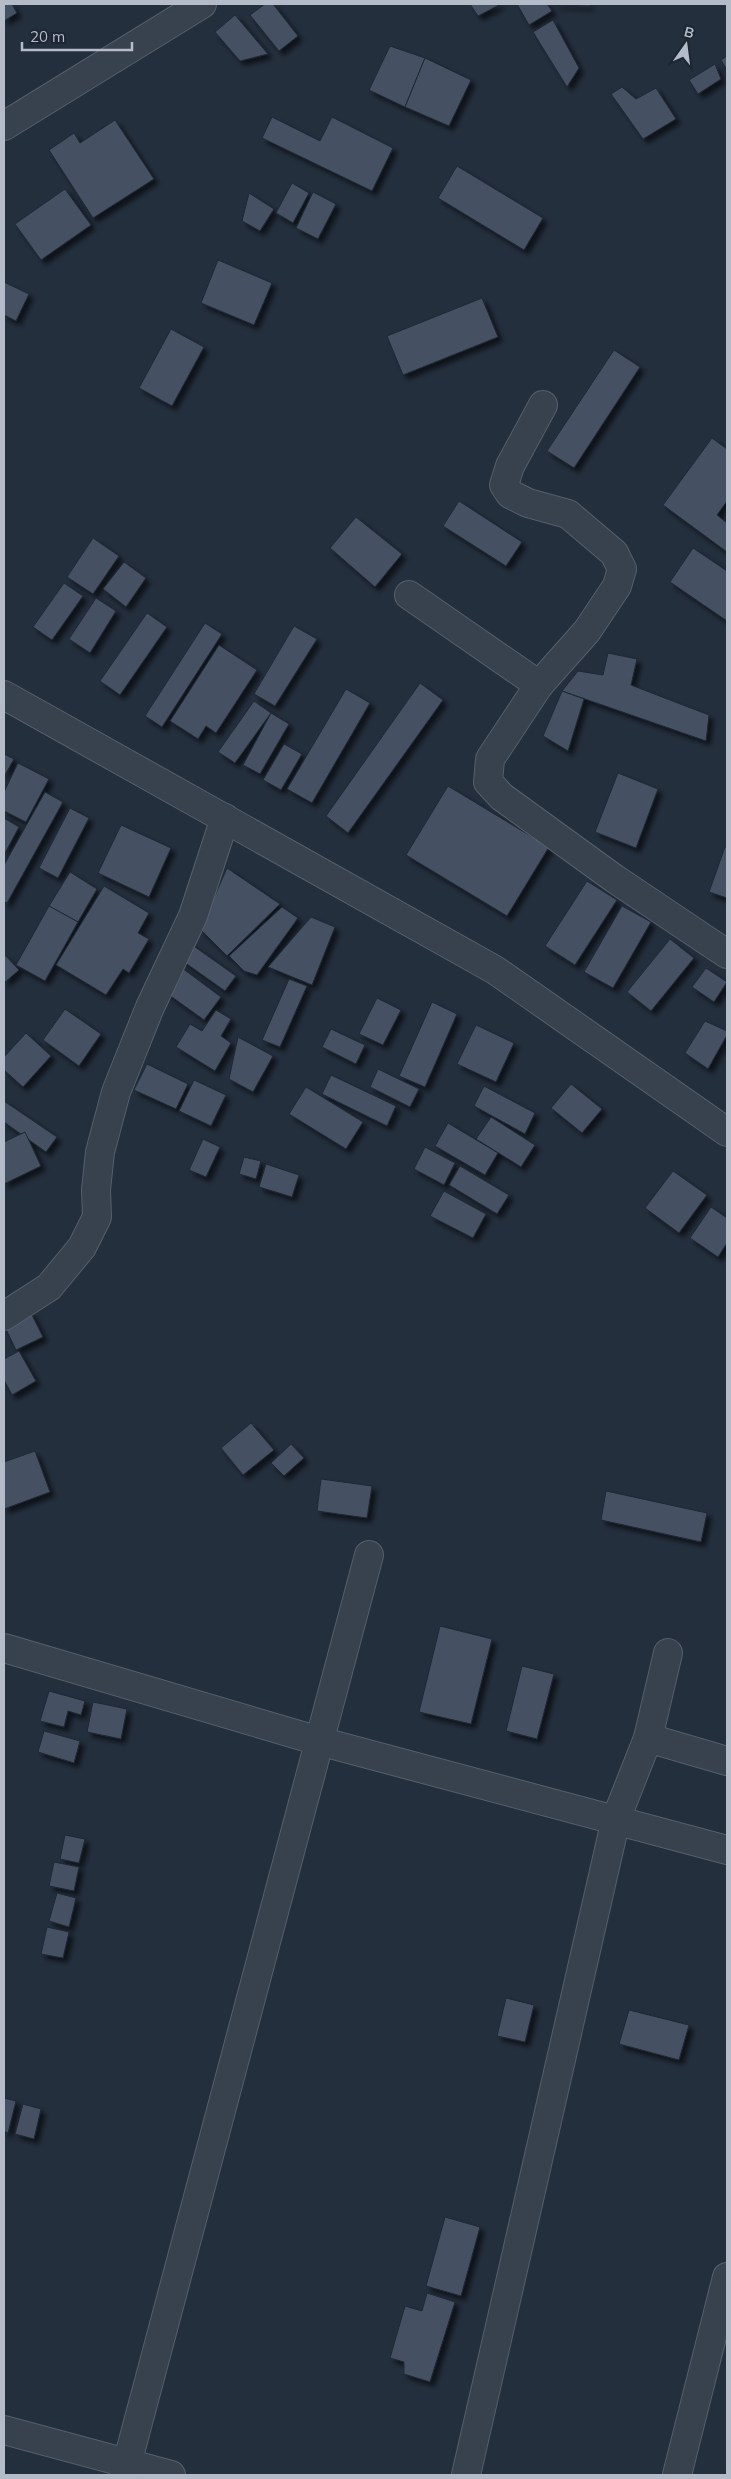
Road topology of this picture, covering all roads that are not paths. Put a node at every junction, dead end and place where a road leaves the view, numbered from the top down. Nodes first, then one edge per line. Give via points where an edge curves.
1 (202, 4) edge
2 (4, 126) edge
3 (543, 405) dead end
4 (409, 595) dead end
5 (540, 686) junction
6 (4, 695) edge
7 (225, 818) junction
8 (727, 954) edge
9 (727, 1132) edge
10 (4, 1316) edge
11 (369, 1555) dead end
12 (5, 1652) edge
13 (668, 1653) dead end
14 (648, 1738) junction
15 (318, 1740) junction
16 (727, 1761) edge
17 (616, 1819) junction
18 (727, 1850) edge
19 (727, 2277) edge
20 (4, 2430) edge
21 (126, 2470) edge
22 (171, 2475) edge
23 (466, 2475) edge
24 (677, 2475) edge

1 - 2 street
3 - 5 street via 510,466 504,485 510,494 528,503 568,514 614,553 622,569 617,586 586,631
4 - 5 street
5 - 8 street via 490,759 488,782 502,797 614,879
6 - 7 street
7 - 9 street via 495,970
7 - 10 street via 193,916 150,1007 116,1092 100,1152 97,1217 82,1247 49,1287
11 - 15 street
12 - 15 street
13 - 14 street
14 - 16 street
14 - 17 street
15 - 17 street
15 - 21 street
17 - 18 street
17 - 23 street
19 - 24 street
20 - 21 street
21 - 22 street

